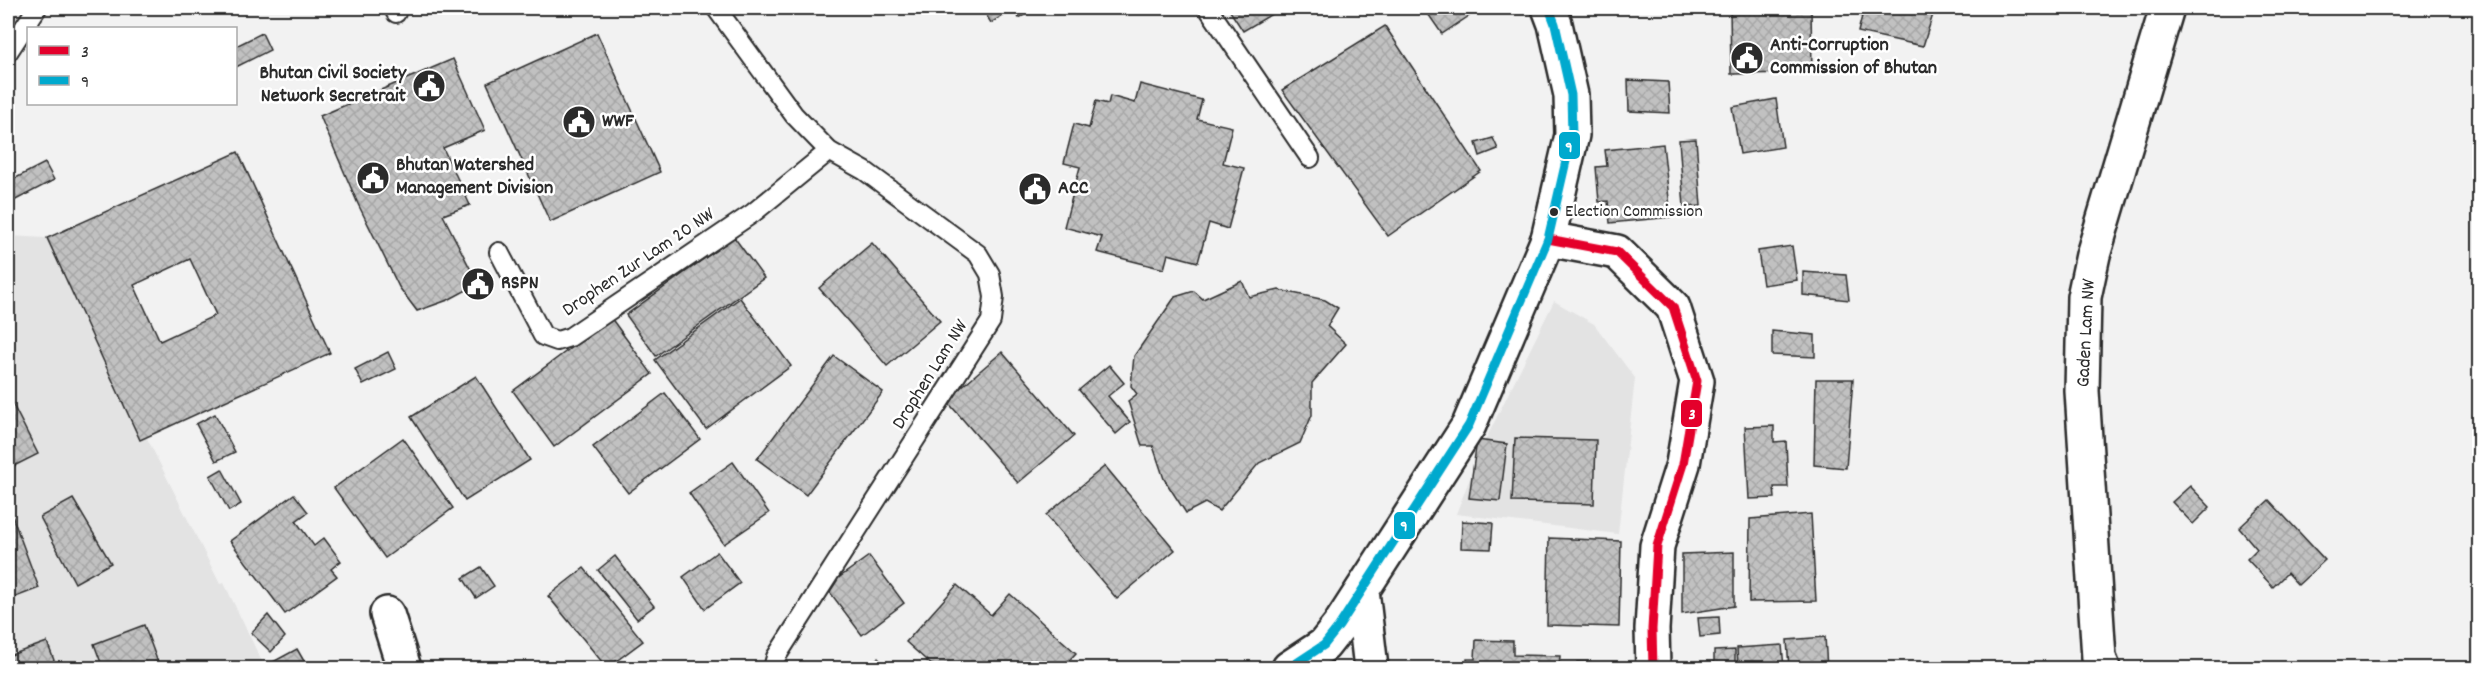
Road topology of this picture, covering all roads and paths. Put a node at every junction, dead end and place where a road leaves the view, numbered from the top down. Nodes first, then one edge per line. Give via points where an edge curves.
1 (37, 8) edge
2 (716, 8) edge
3 (1208, 8) edge
4 (1549, 8) edge
5 (2167, 8) edge
6 (8, 52) edge
7 (829, 151) junction
8 (1310, 159) dead end
9 (1548, 239) junction
10 (499, 252) dead end
11 (1362, 591) junction
12 (387, 614) dead end
13 (404, 669) edge
14 (773, 669) edge
15 (1288, 669) edge
16 (1371, 669) edge
17 (1653, 669) edge
18 (2103, 669) edge

1 - 6 lane
2 - 7 lane, Drophen Lam NW via 794,115
3 - 8 lane
4 - 9 street via 1571,95 1572,135
5 - 18 street, Gaden Lam NW via 2084,297 2082,391 2099,658
7 - 10 lane, Drophen Zur Lam 20 NW via 753,213 570,337 557,341 543,336
7 - 14 lane, Drophen Lam NW via 866,171 978,254 990,274 994,297 991,321 776,657
9 - 11 street via 1469,425
9 - 17 street via 1617,252 1673,307 1697,381 1683,464 1657,546
11 - 15 street via 1324,645
11 - 16 street
12 - 13 street

